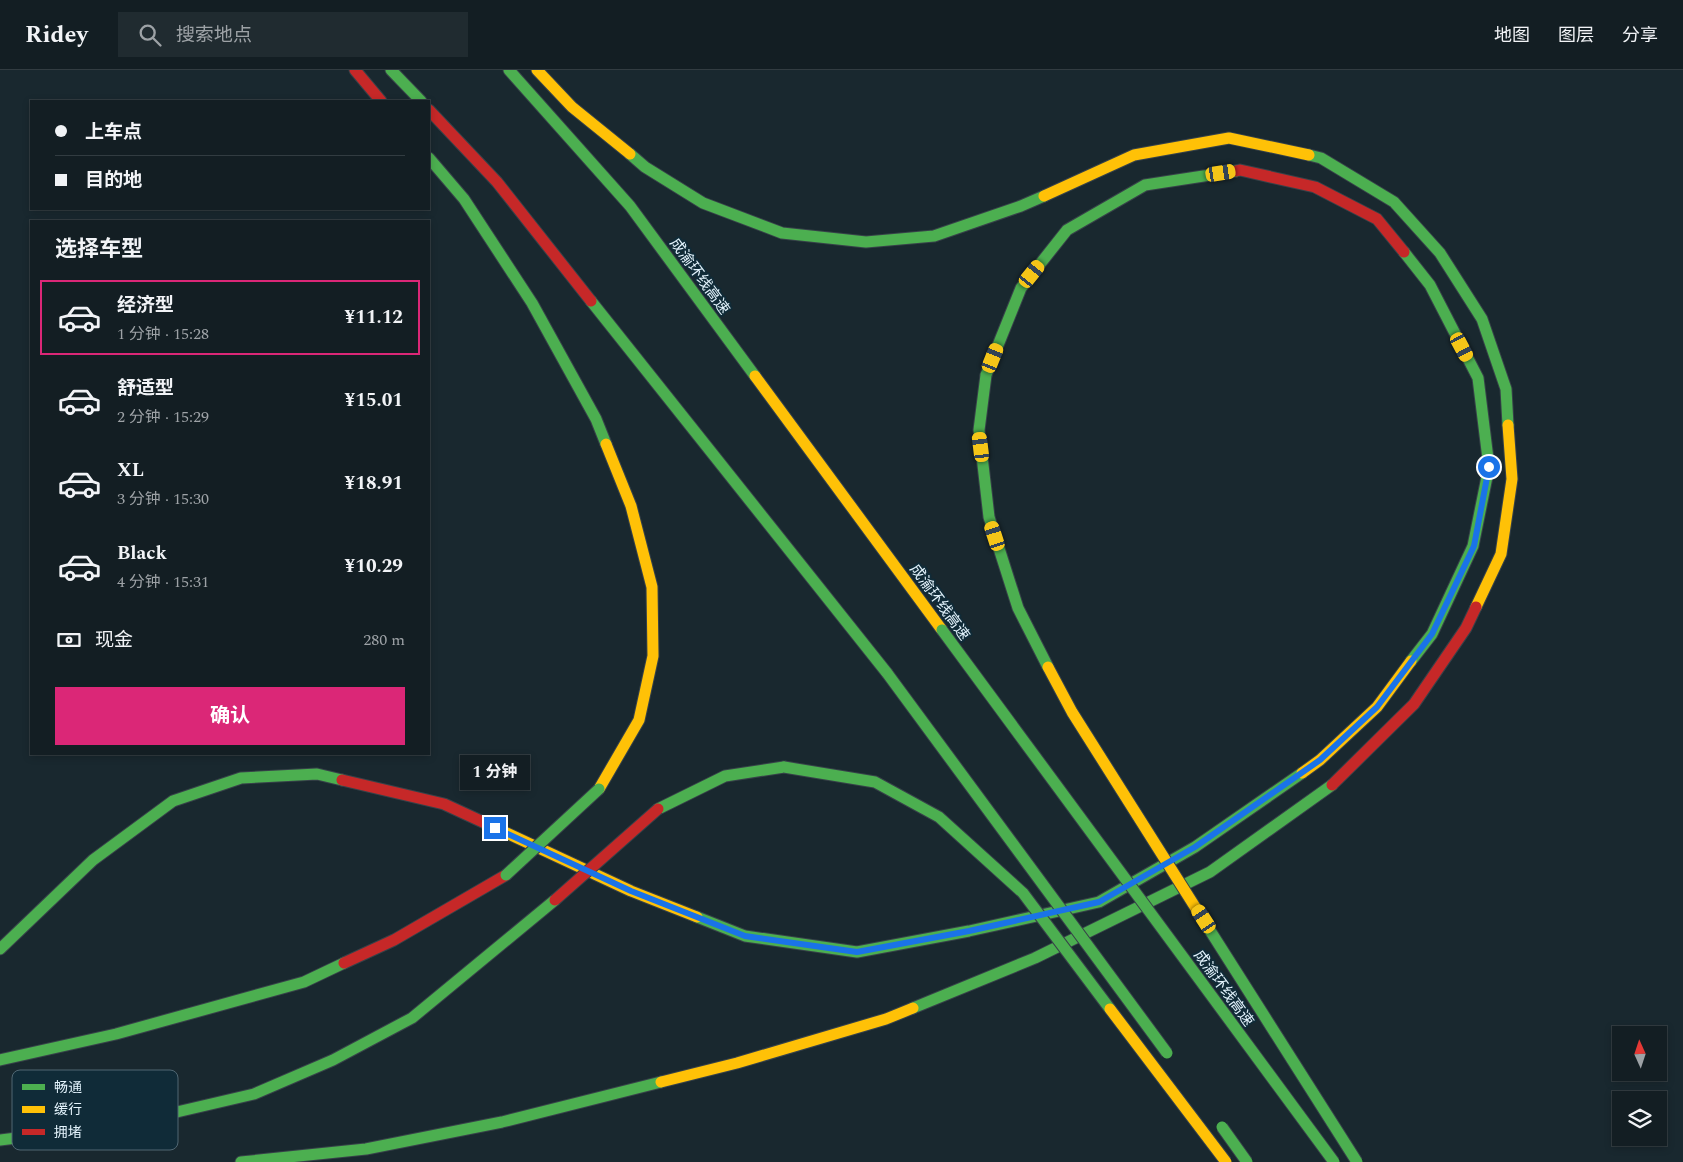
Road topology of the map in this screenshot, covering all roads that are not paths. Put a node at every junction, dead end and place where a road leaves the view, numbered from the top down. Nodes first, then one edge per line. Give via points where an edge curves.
1 (355, 70) edge
2 (391, 70) edge
3 (509, 70) edge
4 (537, 70) edge
5 (380, 100) edge
6 (420, 100) edge
7 (430, 111) edge
8 (430, 159) edge
9 (0, 949) edge
10 (0, 1060) edge
11 (1176, 1066) dead end
12 (178, 1112) edge
13 (1212, 1114) dead end
14 (240, 1162) edge
15 (1226, 1162) edge
16 (1247, 1162) edge
17 (1334, 1162) edge
18 (1357, 1162) edge

1 - 5 highway
2 - 6 highway
3 - 17 highway, 成渝环线高速, bridge via 630,206
4 - 14 highway via 572,107 645,167 703,203 782,233 866,242 934,236 1021,206 1134,155 1229,138 1321,158 1394,202 1440,253 1482,319 1506,389 1512,479 1501,554 1466,628 1414,704 1336,781 1210,872 1035,958 886,1019 737,1063 502,1122 366,1149
7 - 11 highway, bridge via 497,182 887,673
8 - 10 highway, bridge via 464,199 532,303 596,419 631,506 652,587 653,656 639,720 599,789 506,875 394,940 304,982 116,1034
9 - 18 highway, bridge via 93,860 173,802 241,778 317,774 444,804 631,891 745,936 857,952 1099,902 1195,847 1320,760 1377,707 1432,634 1474,546 1489,467 1478,378 1430,285 1377,219 1315,187 1240,170 1145,185 1067,230 1021,288 986,375 979,430 989,517 1018,608 1072,712
12 - 15 highway, bridge via 254,1094 333,1060 412,1018 555,900 658,809 725,776 784,767 875,782 939,817 1023,893
13 - 16 highway, bridge

